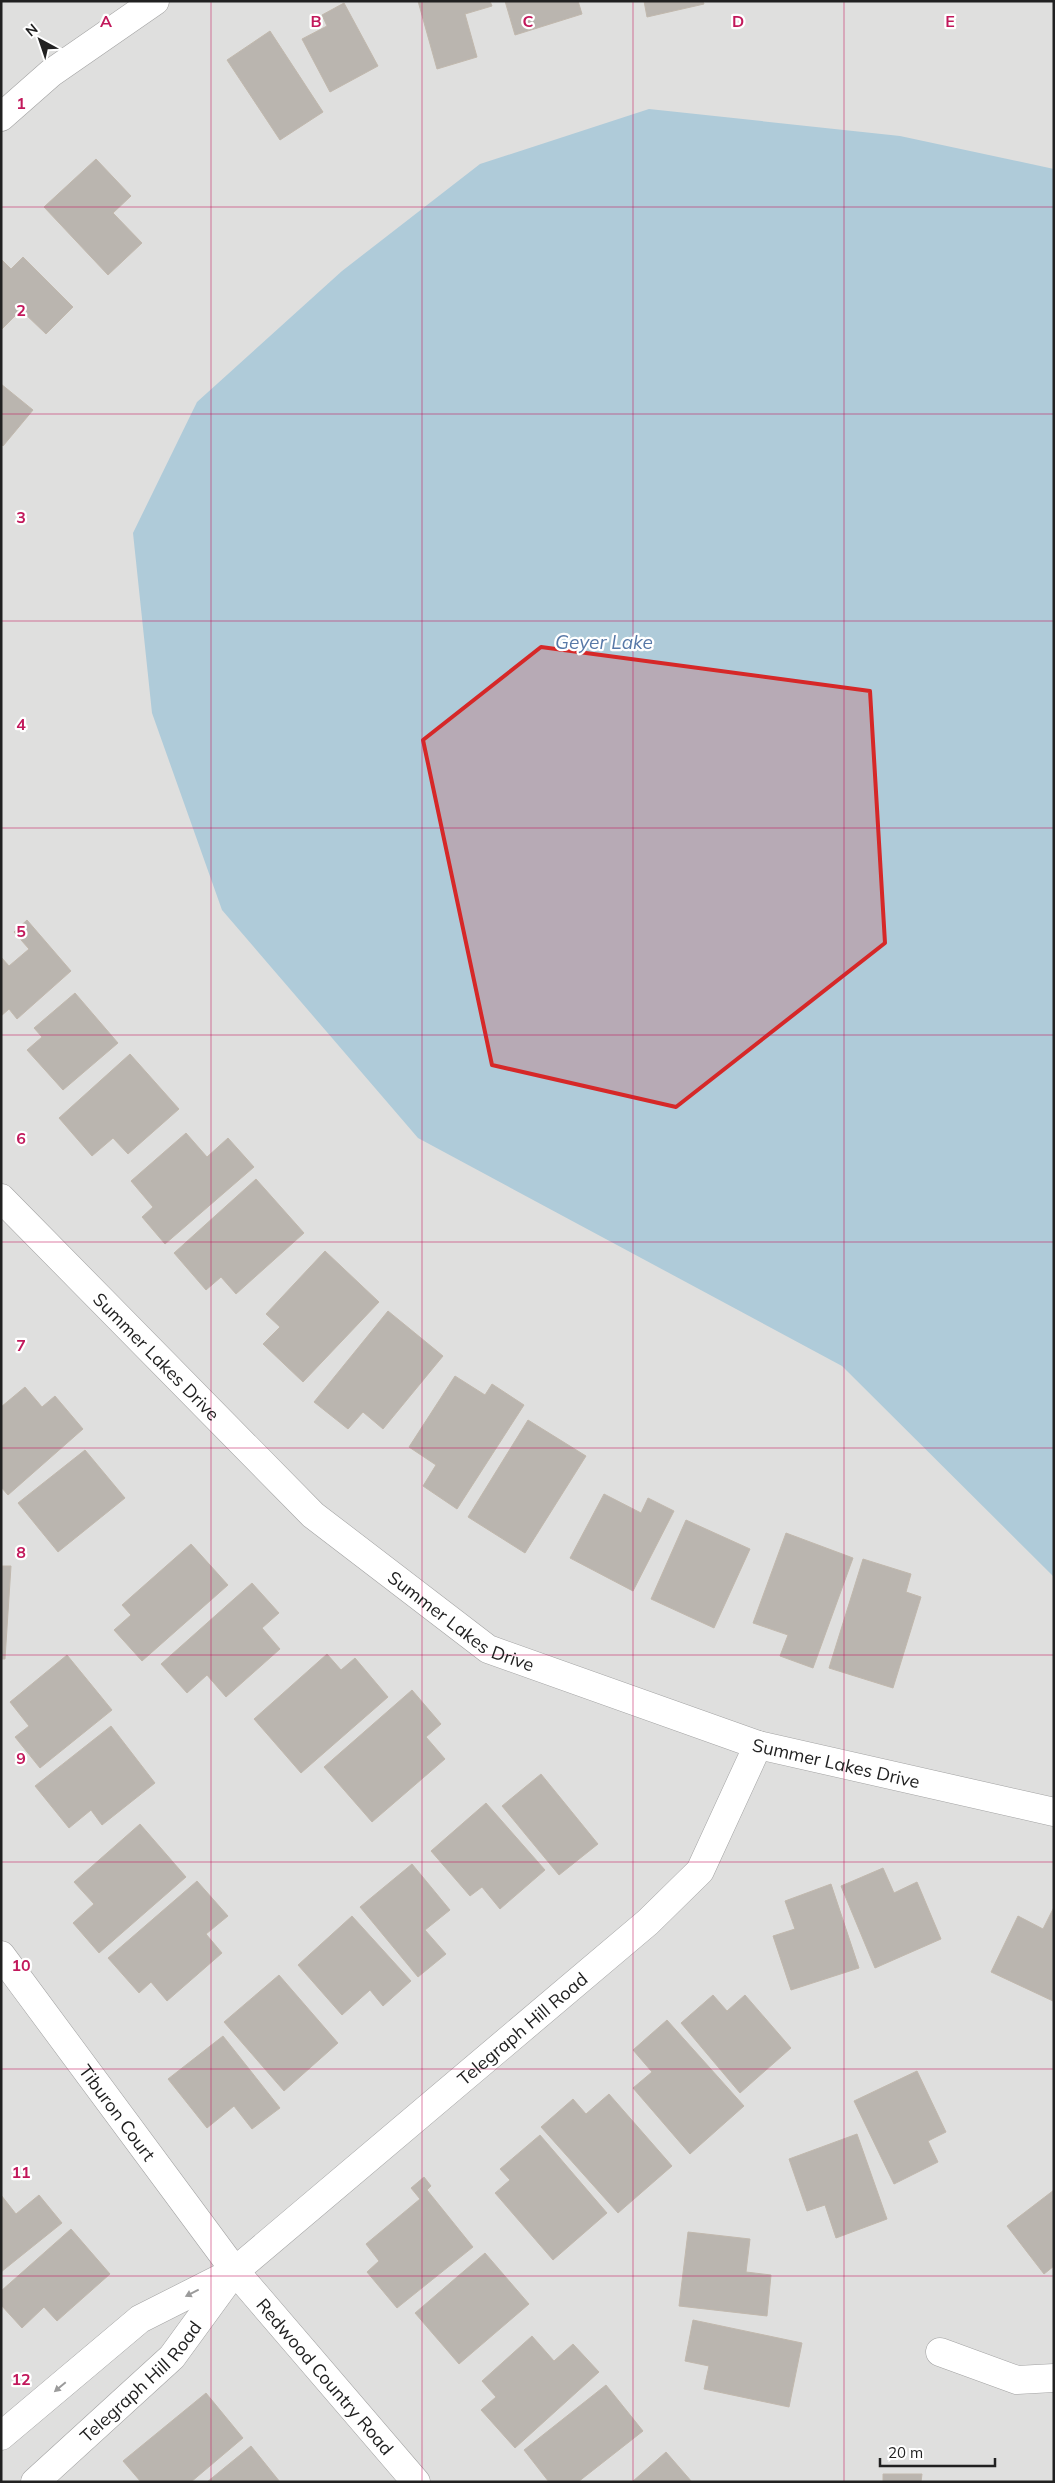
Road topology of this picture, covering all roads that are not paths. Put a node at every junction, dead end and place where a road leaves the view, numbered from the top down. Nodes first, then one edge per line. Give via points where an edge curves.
1 (155, 1) edge
2 (1, 117) edge
3 (1, 1198) edge
4 (758, 1745) junction
5 (1054, 1812) edge
6 (1, 1955) edge
7 (235, 2271) junction
8 (940, 2352) dead end
9 (1054, 2378) edge
10 (1, 2436) edge
11 (35, 2482) edge
12 (416, 2482) edge

1 - 2 street via 51,73
3 - 4 street, Summer Lakes Drive via 312,1515 488,1649
4 - 5 street, Summer Lakes Drive
4 - 7 street, Telegraph Hill Road via 700,1871 648,1922
6 - 7 street, Tiburon Court
7 -> 10 street, Telegraph Hill Road via 140,2319
7 - 11 street, Telegraph Hill Road via 172,2357
7 - 12 street, Redwood Country Road
8 - 9 street via 1017,2380

